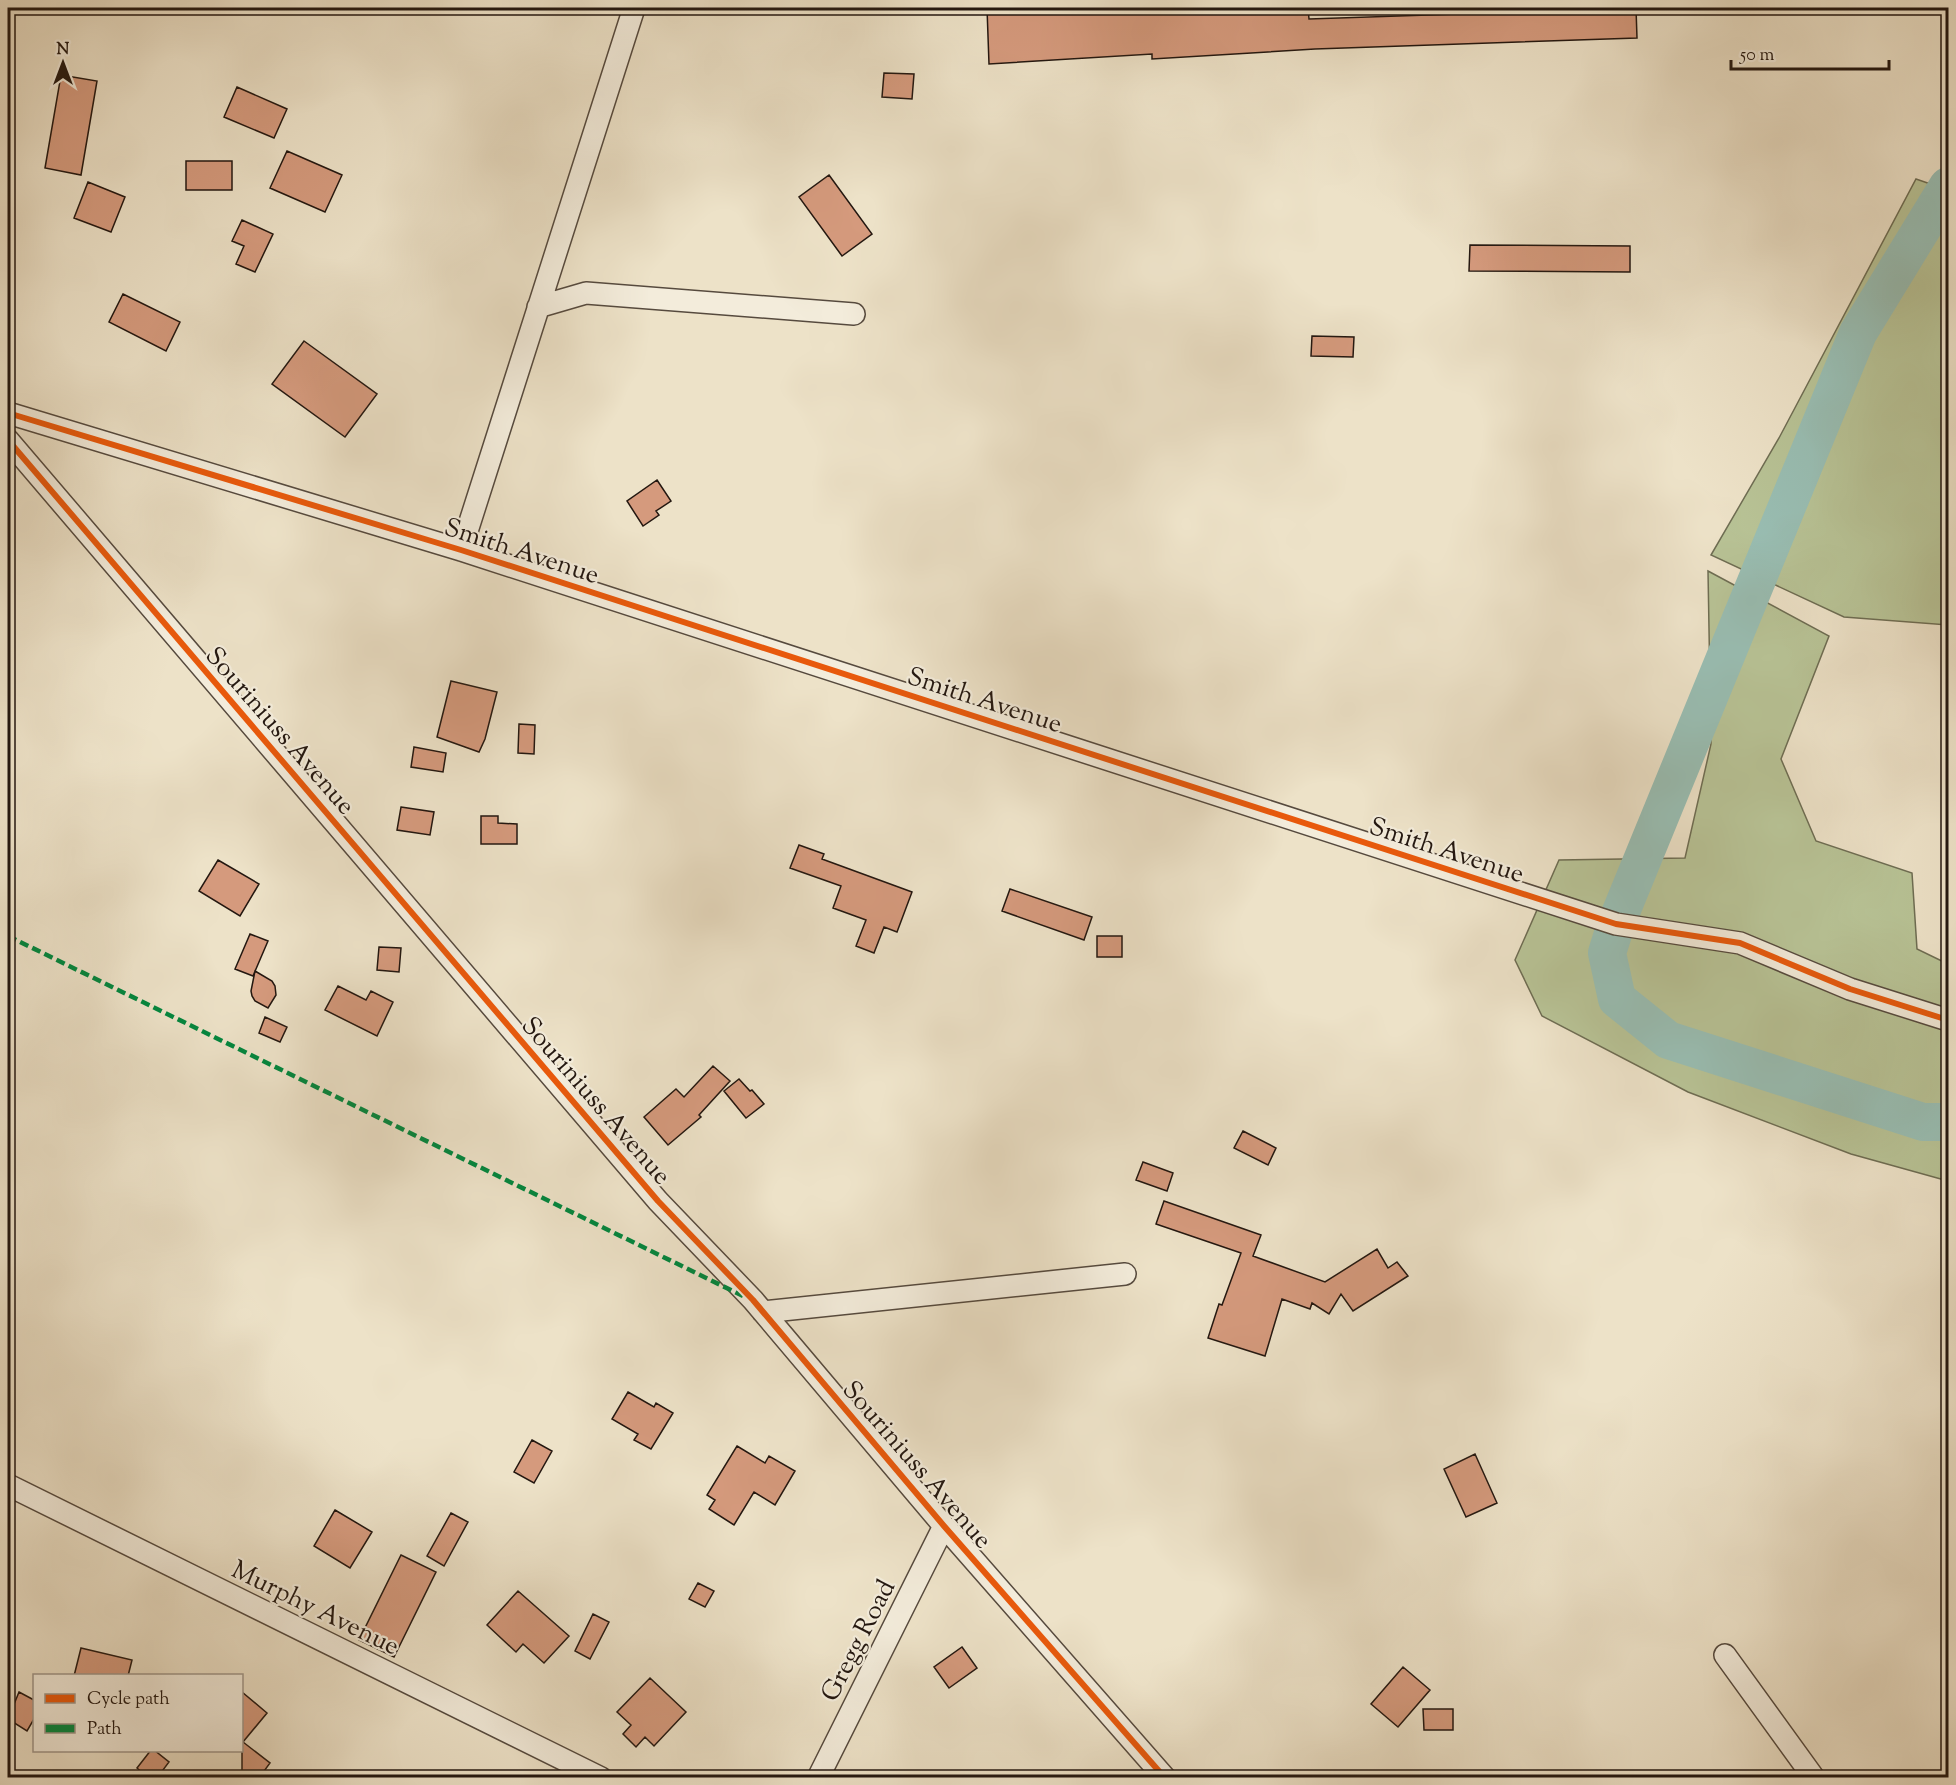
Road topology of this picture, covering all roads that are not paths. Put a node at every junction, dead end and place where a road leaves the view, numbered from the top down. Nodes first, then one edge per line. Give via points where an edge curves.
1 (634, 8) edge
2 (538, 307) junction
3 (854, 314) dead end
4 (8, 413) edge
5 (8, 440) edge
6 (461, 550) junction
7 (1948, 1020) edge
8 (1125, 1274) dead end
9 (763, 1312) junction
10 (8, 1485) edge
11 (944, 1526) junction
12 (1725, 1655) dead end
13 (602, 1778) edge
14 (818, 1778) edge
15 (1165, 1778) edge
16 (1814, 1778) edge

1 - 2 street
2 - 3 street via 586,293
2 - 6 street
4 - 6 street, Smith Avenue
5 - 9 street, Souriniuss Avenue via 658,1201
6 - 7 street, Smith Avenue via 1616,924 1740,943 1850,989
8 - 9 street
9 - 11 street, Souriniuss Avenue
10 - 13 street, Murphy Avenue
11 - 14 street, Gregg Road
11 - 15 street, Souriniuss Avenue
12 - 16 street

